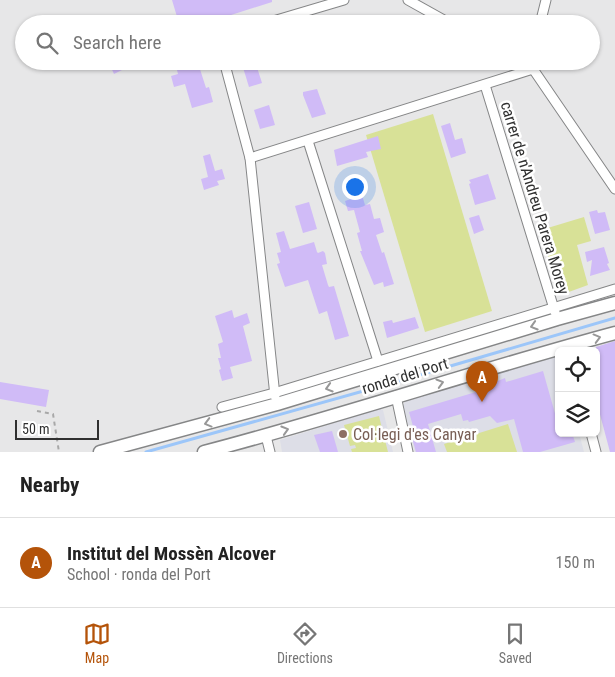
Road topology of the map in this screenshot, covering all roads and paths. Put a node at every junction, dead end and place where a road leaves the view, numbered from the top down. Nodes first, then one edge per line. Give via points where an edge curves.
1 (344, 0) edge
2 (408, 0) edge
3 (546, 0) edge
4 (294, 15) edge
5 (435, 15) edge
6 (542, 15) edge
7 (226, 70) edge
8 (521, 70) edge
9 (536, 70) edge
10 (485, 85) junction
11 (308, 141) junction
12 (250, 158) junction
13 (615, 188) edge
14 (615, 289) edge
15 (615, 303) edge
16 (555, 313) junction
17 (615, 333) edge
18 (573, 347) edge
19 (555, 352) edge
20 (378, 361) junction
21 (396, 396) junction
22 (275, 398) junction
23 (222, 407) dead end
24 (37, 411) dead end
25 (266, 436) junction
26 (593, 437) edge
27 (59, 452) edge
28 (100, 452) edge
29 (204, 452) edge
30 (270, 452) edge
31 (408, 452) edge
32 (596, 452) edge

1 - 4 street
2 - 5 street
3 - 6 street
7 - 12 street
8 - 10 street
9 - 13 street
10 - 11 street
10 - 16 street, carrer de n'Andreu Parera Morey
11 - 12 street
11 - 20 street
12 - 22 street
14 - 16 street, ronda del Port
15 - 16 main road, ronda del Port
16 - 20 street, ronda del Port
16 -> 22 main road, ronda del Port
18 -> 17 main road, ronda del Port
21 -> 19 main road, ronda del Port
20 - 22 street, ronda del Port
25 -> 21 main road, ronda del Port
21 - 31 street
22 - 23 street, ronda del Port
22 -> 28 main road, ronda del Port
24 - 27 path via 53,414
25 - 29 main road, ronda del Port
25 - 30 street
26 - 32 street

